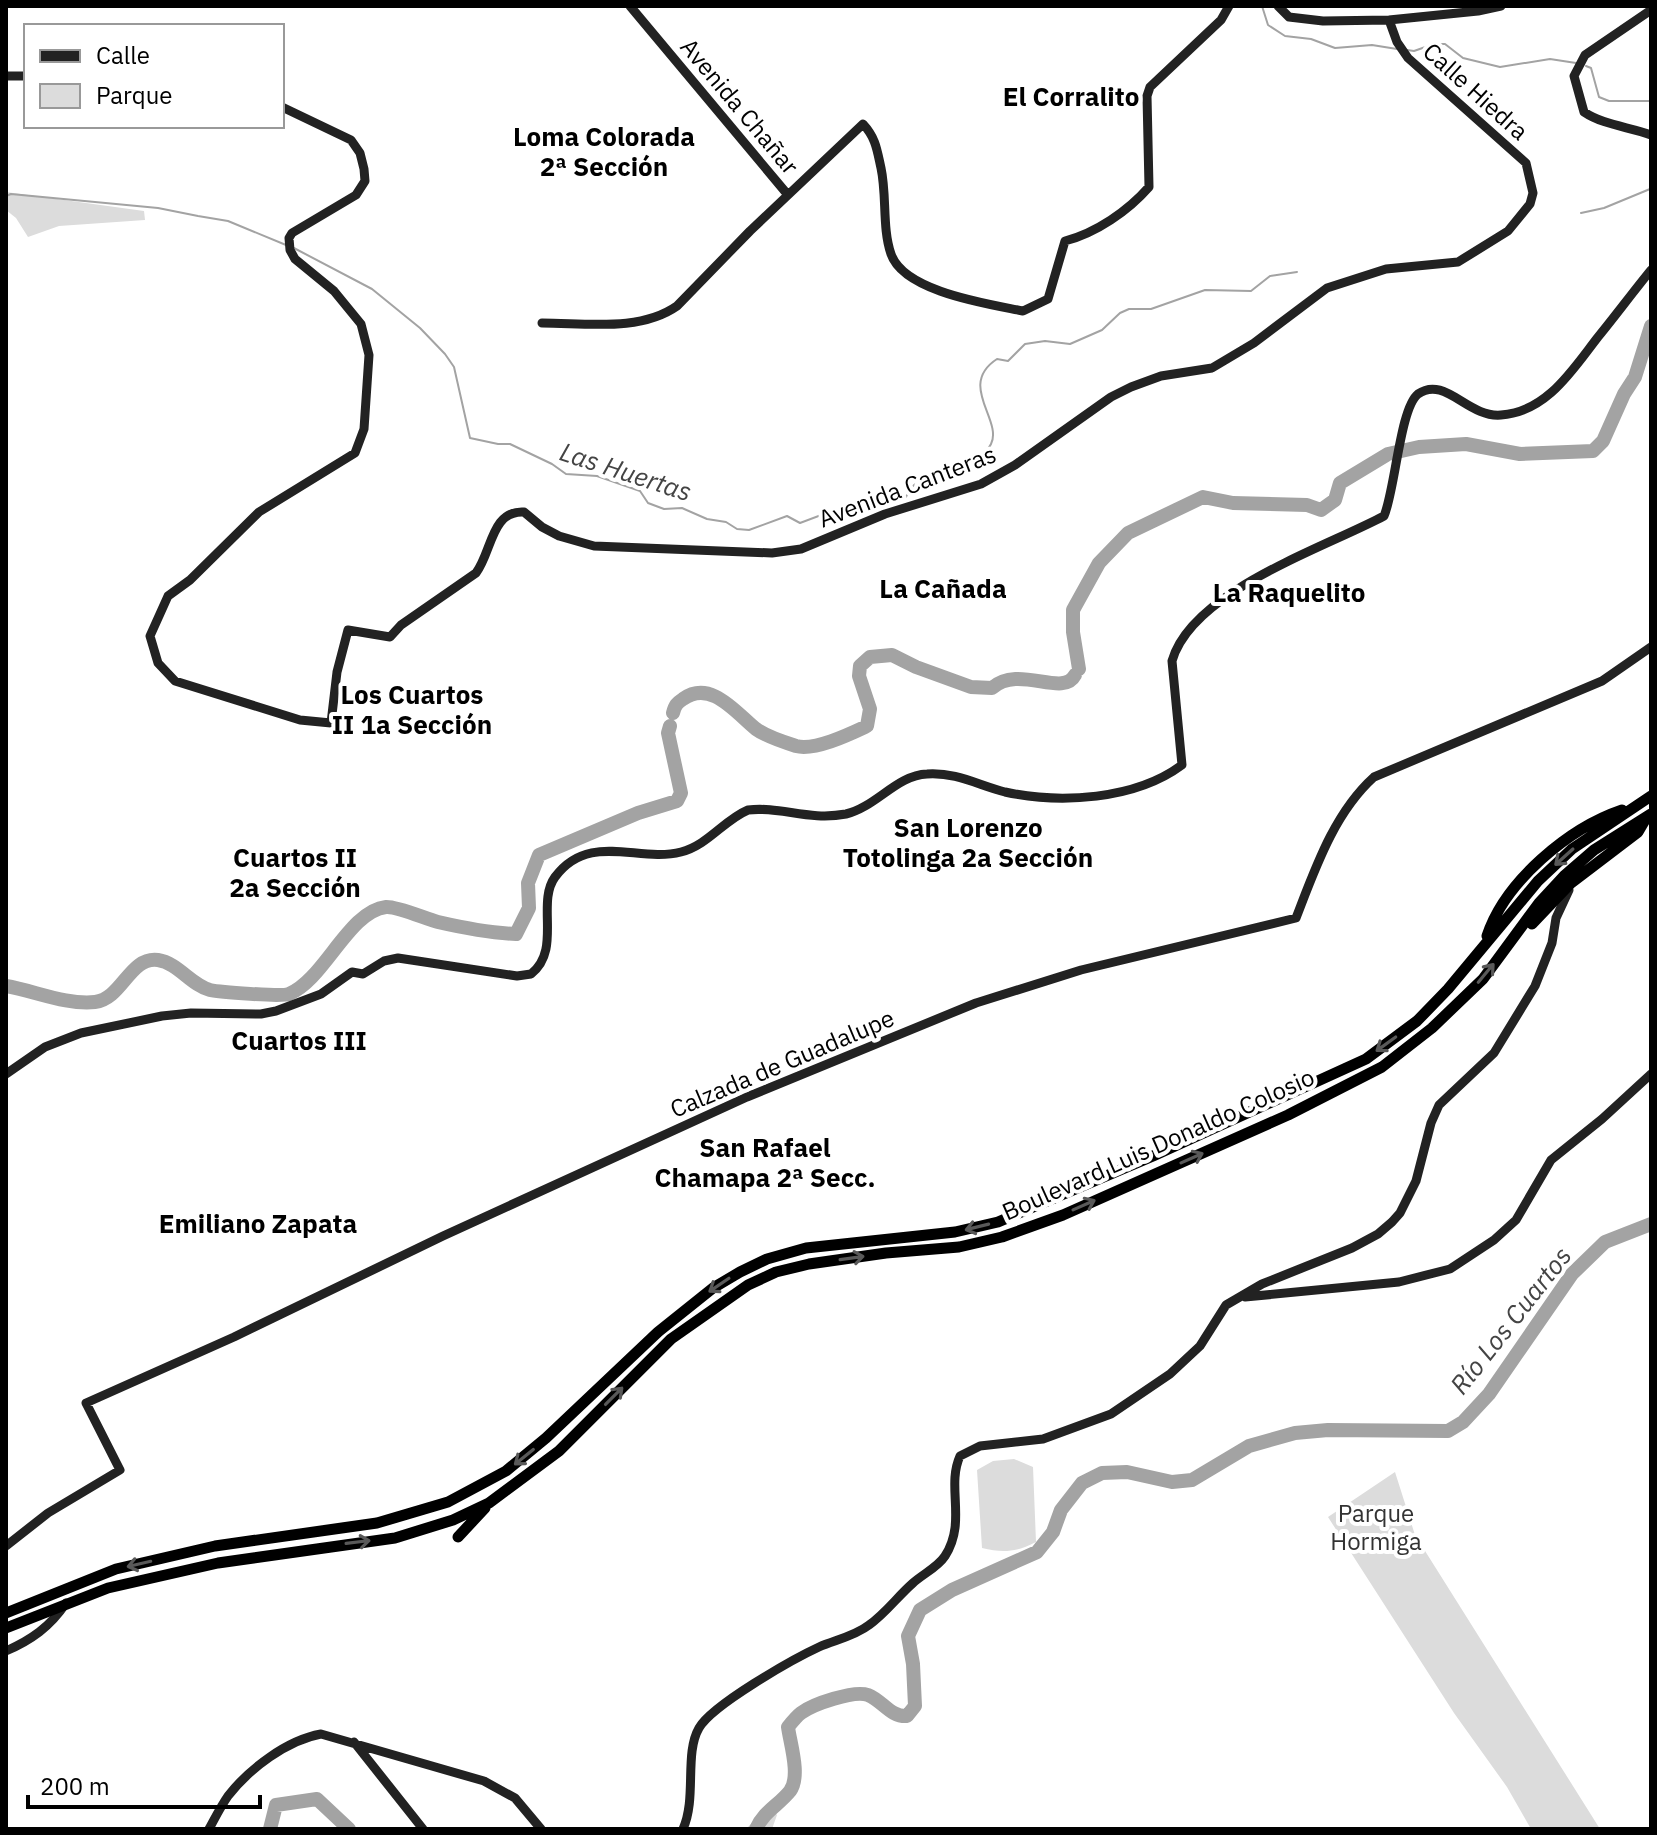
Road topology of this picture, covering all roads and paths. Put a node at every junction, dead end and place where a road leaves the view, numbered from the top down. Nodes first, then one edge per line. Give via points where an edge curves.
1 (630, 6) edge
2 (1229, 6) edge
3 (1278, 6) edge
4 (1501, 6) edge
5 (1651, 10) edge
6 (1389, 20) junction
7 (284, 108) edge
8 (1651, 135) edge
9 (788, 195) junction
10 (1651, 270) edge
11 (1327, 288) joint
12 (542, 323) dead end
13 (1651, 647) edge
14 (1651, 796) edge
15 (1648, 815) edge
16 (1576, 880) junction
17 (1556, 918) junction
18 (1535, 922) junction
19 (1521, 930) junction
20 (6, 1074) edge
21 (1651, 1074) edge
22 (1238, 1298) junction
23 (489, 1503) junction
24 (314, 1531) junction
25 (458, 1537) dead end
26 (6, 1546) edge
27 (215, 1546) junction
28 (318, 1547) junction
29 (218, 1563) junction
30 (66, 1603) junction
31 (6, 1613) edge
32 (6, 1628) edge
33 (6, 1651) edge
34 (354, 1742) junction
35 (209, 1829) edge
36 (423, 1829) edge
37 (541, 1829) edge
38 (683, 1829) edge

1 - 9 street, Avenida Chañar
2 - 9 street via 1221,20 1150,87 1149,187 1113,218 1065,241 1048,299 1023,311 933,290 894,261 874,136 863,124
3 - 6 street via 1289,17
4 - 6 street
5 - 8 street via 1581,58 1574,84 1584,112
6 - 11 street, Calle Hiedra via 1408,58 1526,163 1533,193 1508,231 1458,262 1386,269
7 - 11 street, Avenida Canteras via 351,140 360,153 365,181 356,195 292,233 289,245 302,266 334,291 361,324 369,355 364,429 355,453 259,512 168,596 150,636 158,663 175,681 300,720 331,723 348,630 390,637 476,573 508,513 524,512 559,536 594,546 772,553 801,549 885,514 981,484 1111,397 1161,376 1212,368
9 - 12 street via 664,315 635,322
10 - 20 street via 1573,371 1541,401 1512,414 1492,415 1469,409 1446,391 1431,388 1417,395 1384,516 1233,590 1203,616 1176,647 1172,661 1182,765 1158,781 1115,794 1078,797 1016,794 965,778 924,774 860,810 818,818 745,811 682,852 612,850 586,854 568,864 549,889 546,943 531,974 391,958 276,1011 162,1016 59,1039
13 - 26 street, Calzada de Guadalupe via 1602,681 1374,777 1349,805 1323,851 1296,918 1081,970 947,1014 747,1097 86,1403 120,1470 48,1513
14 -> 24 highway, Boulevard Luis Donaldo Colosio via 1588,824 1533,867 1495,917 1483,946 1417,1021 1366,1059 998,1222 955,1232 806,1248 767,1259 713,1288 658,1332 546,1438 486,1484 448,1502 377,1523
15 - 16 highway via 1638,832
15 - 19 highway, Boulevard Luis Donaldo Colosio via 1564,876
16 - 17 street
16 - 18 highway
17 - 18 street
17 - 22 street via 1535,986 1508,1032 1494,1053 1439,1105 1416,1181 1400,1213 1378,1234 1352,1248
18 - 19 highway
23 -> 19 highway, Boulevard Luis Donaldo Colosio via 559,1451 671,1339 748,1285 809,1264 1002,1237 1288,1115 1382,1067 1432,1028 1483,979
21 - 22 street via 1551,1160 1516,1220 1450,1269 1399,1282
22 - 38 street via 1226,1305 1200,1346 1170,1374 1111,1414 1043,1439 980,1446 960,1456 956,1527 943,1560 868,1626 799,1657 710,1715 698,1730
23 - 25 highway
28 -> 23 highway, Boulevard Luis Donaldo Colosio via 395,1538
24 - 27 highway, Boulevard Luis Donaldo Colosio
24 - 28 highway via 279,1538 277,1548
27 - 29 highway via 261,1545 258,1553
27 -> 31 highway, Boulevard Luis Donaldo Colosio via 116,1569
28 - 29 highway, Boulevard Luis Donaldo Colosio
29 - 30 highway, Boulevard Luis Donaldo Colosio
30 - 32 highway, Boulevard Luis Donaldo Colosio
30 - 33 street via 31,1640
34 - 35 street via 321,1734 282,1751 227,1797
34 - 36 street
34 - 37 street via 500,1788

